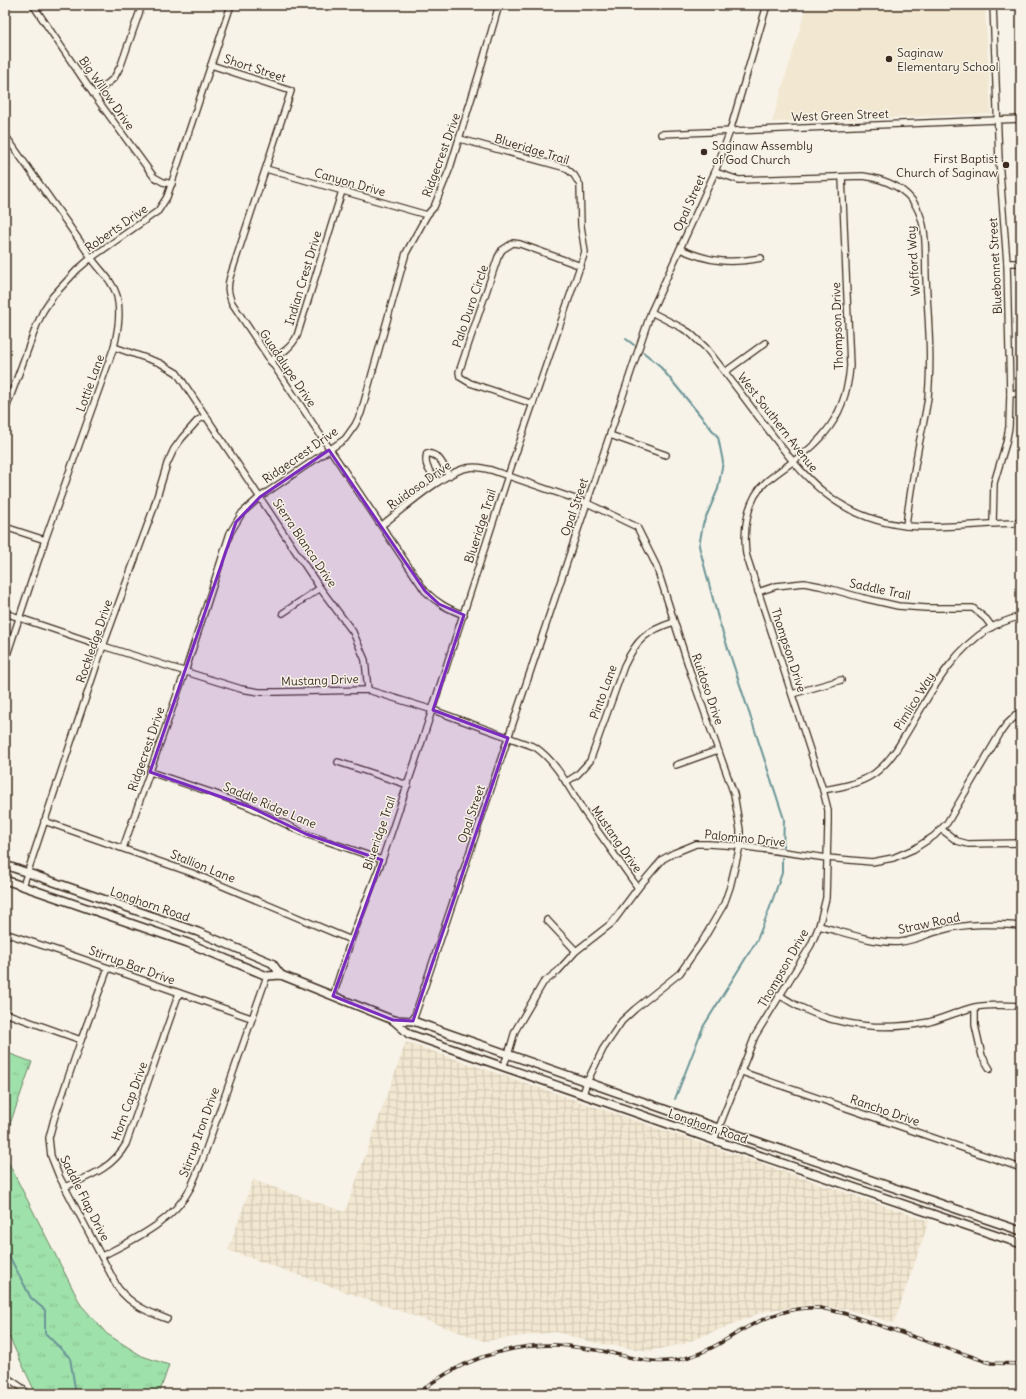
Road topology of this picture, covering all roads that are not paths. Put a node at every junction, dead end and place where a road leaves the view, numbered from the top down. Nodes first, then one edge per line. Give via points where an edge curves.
1 (33, 5) edge
2 (142, 5) edge
3 (231, 5) edge
4 (499, 5) edge
5 (767, 5) edge
6 (993, 5) edge
7 (211, 66) junction
8 (291, 91) joint
9 (94, 95) junction
10 (1021, 119) edge
11 (998, 120) junction
12 (730, 131) junction
13 (661, 134) dead end
14 (5, 135) edge
15 (460, 139) junction
16 (266, 169) junction
17 (715, 172) junction
18 (842, 177) junction
19 (172, 184) junction
20 (342, 191) junction
21 (428, 215) junction
22 (680, 250) junction
23 (91, 258) junction
24 (761, 258) dead end
25 (1007, 263) junction
26 (1021, 263) edge
27 (581, 266) junction
28 (651, 312) junction
29 (765, 343) dead end
30 (114, 347) junction
31 (270, 361) junction
32 (725, 372) junction
33 (1021, 393) edge
34 (1010, 394) junction
35 (533, 404) junction
36 (5, 411) edge
37 (206, 416) junction
38 (610, 435) junction
39 (329, 450) junction
40 (666, 455) dead end
41 (793, 462) junction
42 (449, 476) junction
43 (508, 476) junction
44 (438, 482) junction
45 (260, 497) junction
46 (587, 503) junction
47 (993, 523) junction
48 (1021, 523) edge
49 (382, 525) junction
50 (906, 526) junction
51 (5, 527) edge
52 (45, 540) junction
53 (320, 588) junction
54 (758, 592) junction
55 (5, 613) edge
56 (283, 613) dead end
57 (464, 615) junction
58 (1021, 616) edge
59 (19, 618) junction
60 (674, 622) junction
61 (992, 627) junction
62 (103, 646) junction
63 (5, 660) edge
64 (185, 672) junction
65 (842, 680) dead end
66 (368, 690) junction
67 (792, 694) junction
68 (433, 710) junction
69 (1021, 711) edge
70 (1015, 716) junction
71 (1021, 721) edge
72 (508, 738) junction
73 (718, 750) junction
74 (338, 762) dead end
75 (676, 764) dead end
76 (150, 772) junction
77 (566, 782) junction
78 (408, 785) junction
79 (823, 790) junction
80 (44, 821) junction
81 (941, 830) junction
82 (1021, 843) edge
83 (740, 846) junction
84 (123, 848) junction
85 (827, 858) junction
86 (382, 860) junction
87 (5, 865) edge
88 (27, 873) junction
89 (5, 880) edge
90 (23, 886) junction
91 (638, 888) junction
92 (547, 920) dead end
93 (819, 926) junction
94 (1021, 926) edge
95 (5, 933) edge
96 (351, 940) junction
97 (576, 951) junction
98 (108, 968) junction
99 (281, 975) junction
100 (267, 976) junction
101 (179, 993) junction
102 (780, 995) junction
103 (333, 996) junction
104 (1021, 1006) edge
105 (975, 1008) junction
106 (5, 1013) edge
107 (251, 1018) junction
108 (393, 1020) junction
109 (413, 1021) junction
110 (81, 1040) junction
111 (508, 1055) junction
112 (503, 1066) junction
113 (990, 1069) dead end
114 (742, 1072) junction
115 (587, 1082) junction
116 (583, 1094) junction
117 (718, 1128) junction
118 (714, 1140) junction
119 (1021, 1168) edge
120 (65, 1187) junction
121 (962, 1212) junction
122 (958, 1223) junction
123 (1021, 1231) edge
124 (1021, 1244) edge
125 (102, 1256) junction
126 (167, 1319) dead end
127 (5, 1376) edge
128 (28, 1394) edge

1 - 9 street, Big Willow Drive
2 - 9 street via 121,65 114,78
3 - 7 street, Roberts Drive
4 - 15 street, Ridgecrest Drive
5 - 12 street, Opal Street
6 - 11 street, Bluebonnet Street
7 - 8 street, Short Street
7 - 19 street, Roberts Drive
8 - 16 street, Guadalupe Drive
9 - 19 street, Big Willow Drive via 154,177
10 - 11 street, West Green Street
11 - 12 street, West Green Street
11 - 25 street, Bluebonnet Street
12 - 13 street, West Green Street
12 - 17 street, Opal Street
14 - 23 street, Lottie Lane
15 - 21 street, Ridgecrest Drive via 450,168
15 - 27 street, Blueridge Trail via 566,168 574,175 580,185 581,226 585,252
16 - 20 street, Canyon Drive
16 - 31 street, Guadalupe Drive via 228,286 228,293
17 - 18 street, Wofford Way via 739,180
17 - 22 street, Opal Street
18 - 41 street, Thompson Drive via 849,380 842,404 830,427 816,443
18 - 50 street, Wofford Way via 863,176 890,182 913,203 922,221 928,398
19 - 23 street, Roberts Drive via 158,211
20 - 21 street, Canyon Drive
20 - 31 street, Indian Crest Drive via 297,336 288,349
21 - 39 street, Ridgecrest Drive via 406,253 361,413 345,439
22 - 24 street via 721,262
22 - 28 street, Opal Street
23 - 30 street, Lottie Lane via 110,280 117,296 119,326
23 - 36 street, Roberts Drive via 53,296 43,311
25 - 26 street
25 - 34 street, Bluebonnet Street
27 - 35 street, Blueridge Trail
27 - 35 street, Palo Duro Circle via 513,243 502,250 496,264 459,372 460,377 470,383
28 - 32 street, West Southern Avenue via 690,333
28 - 38 street, Opal Street
29 - 32 street
30 - 37 street, Sierra Blanca Drive via 160,363 177,372
30 - 52 street, Lottie Lane
31 - 39 street, Guadalupe Drive
32 - 41 street, West Southern Avenue
33 - 34 street
34 - 47 street, Bluebonnet Street via 1008,432 994,483
35 - 43 street, Blueridge Trail
37 - 45 street, Sierra Blanca Drive
37 - 62 street, Rockledge Drive via 198,420 182,438 167,464 153,510
38 - 40 street
38 - 46 street, Opal Street
39 - 45 street, Ridgecrest Drive
39 - 49 street, Guadalupe Drive
41 - 50 street, West Southern Avenue via 819,489 844,506 877,520
41 - 54 street, Thompson Drive via 760,488 747,515 746,554
42 - 43 street, Ruidoso Drive via 460,469 477,467
42 - 44 street, Ruidoso Drive
42 - 44 street via 439,458 427,453 427,468
43 - 46 street, Ruidoso Drive
43 - 57 street, Blueridge Trail
44 - 49 street, Ruidoso Drive
45 - 53 street, Sierra Blanca Drive
45 - 64 street, Ridgecrest Drive via 242,513 230,533
46 - 60 street, Ruidoso Drive via 637,527 656,565
46 - 72 street, Opal Street
47 - 48 street, West Southern Avenue
47 - 50 street, West Southern Avenue
49 - 57 street, Guadalupe Drive via 425,591 448,610
51 - 52 street
52 - 59 street, Lottie Lane
53 - 56 street
53 - 66 street, Sierra Blanca Drive via 353,632 365,660
54 - 61 street, Saddle Trail via 776,586 804,583 898,606 972,608
54 - 67 street, Thompson Drive
55 - 59 street, Mustang Drive
57 - 68 street, Blueridge Trail
58 - 61 street, Pimlico Way
59 - 62 street, Mustang Drive
59 - 63 street, Lottie Lane
60 - 73 street, Ruidoso Drive
60 - 77 street, Pinto Lane via 647,634 630,652 590,761
61 - 79 street, Pimlico Way via 965,646 955,657 886,763 856,783
62 - 64 street, Mustang Drive
62 - 80 street, Rockledge Drive
64 - 66 street, Mustang Drive via 259,692
64 - 76 street, Ridgecrest Drive
65 - 67 street
66 - 68 street, Mustang Drive
67 - 79 street, Thompson Drive
68 - 72 street, Mustang Drive
68 - 78 street, Blueridge Trail
69 - 70 street, Palomino Drive
70 - 71 street
70 - 81 street, Palomino Drive via 1000,732
72 - 77 street, Mustang Drive via 535,747 545,754
72 - 109 street, Opal Street
73 - 75 street
73 - 83 street, Ruidoso Drive via 734,794
74 - 78 street
76 - 84 street, Ridgecrest Drive
76 - 86 street, Saddle Ridge Lane via 250,807 306,834
77 - 91 street, Mustang Drive
78 - 86 street, Blueridge Trail
79 - 85 street, Thompson Drive via 828,810
80 - 84 street, Stallion Lane
80 - 88 street, Rockledge Drive
81 - 82 street via 957,841 968,844
81 - 85 street, Palomino Drive via 914,849 893,858 872,862
83 - 85 street, Palomino Drive
83 - 91 street, Palomino Drive via 696,844 684,848 664,858
83 - 115 street, Ruidoso Drive via 724,904 704,940 680,973 635,1008 622,1022 603,1049
84 - 96 street, Stallion Lane via 192,872
85 - 93 street, Thompson Drive via 826,898
86 - 96 street, Blueridge Trail
87 - 88 main road, Longhorn Road
88 - 90 street, Rockledge Drive
88 - 99 main road, Longhorn Road via 198,932 272,962
89 - 90 main road, Longhorn Road
90 - 100 main road, Longhorn Road via 188,943
91 - 97 street, Palomino Drive via 612,923
92 - 97 street
93 - 94 street, Straw Road via 879,941 899,942 964,926
93 - 102 street, Thompson Drive via 811,945
95 - 98 street, Stirrup Bar Drive
96 - 103 street, Blueridge Trail
97 - 111 street, Palomino Drive via 543,983 515,1031
98 - 101 street, Stirrup Bar Drive
98 - 110 street, Saddle Flap Drive
99 - 100 main road, Longhorn Road
99 - 103 main road, Longhorn Road
100 - 107 street, Stirrup Iron Drive
101 - 107 street, Stirrup Bar Drive
101 - 120 street, Horn Cap Drive via 122,1152 102,1170
102 - 105 street via 819,1015 877,1026 919,1024
102 - 114 street, Thompson Drive via 756,1036
103 - 108 main road, Longhorn Road
104 - 105 street via 994,1005
105 - 113 street via 975,1025 982,1056
106 - 110 street
107 - 125 street, Stirrup Iron Drive via 202,1161 190,1188 174,1209 152,1228
108 - 109 main road, Longhorn Road
108 - 112 main road, Longhorn Road via 408,1034
109 - 111 main road, Longhorn Road
110 - 120 street, Saddle Flap Drive via 49,1138 51,1156
111 - 112 street, Palomino Drive
111 - 115 main road, Longhorn Road
112 - 116 main road, Longhorn Road
114 - 117 street, Thompson Drive
114 - 119 street, Rancho Drive
115 - 116 street, Ruidoso Drive
115 - 117 main road, Longhorn Road
116 - 118 main road, Longhorn Road
117 - 118 street, Thompson Drive
117 - 121 main road, Longhorn Road
118 - 122 main road, Longhorn Road
120 - 125 street, Saddle Flap Drive
121 - 122 main road
121 - 123 main road, Longhorn Road
122 - 124 main road, Longhorn Road
125 - 126 street, Saddle Flap Drive via 125,1297 145,1310
127 - 128 street

